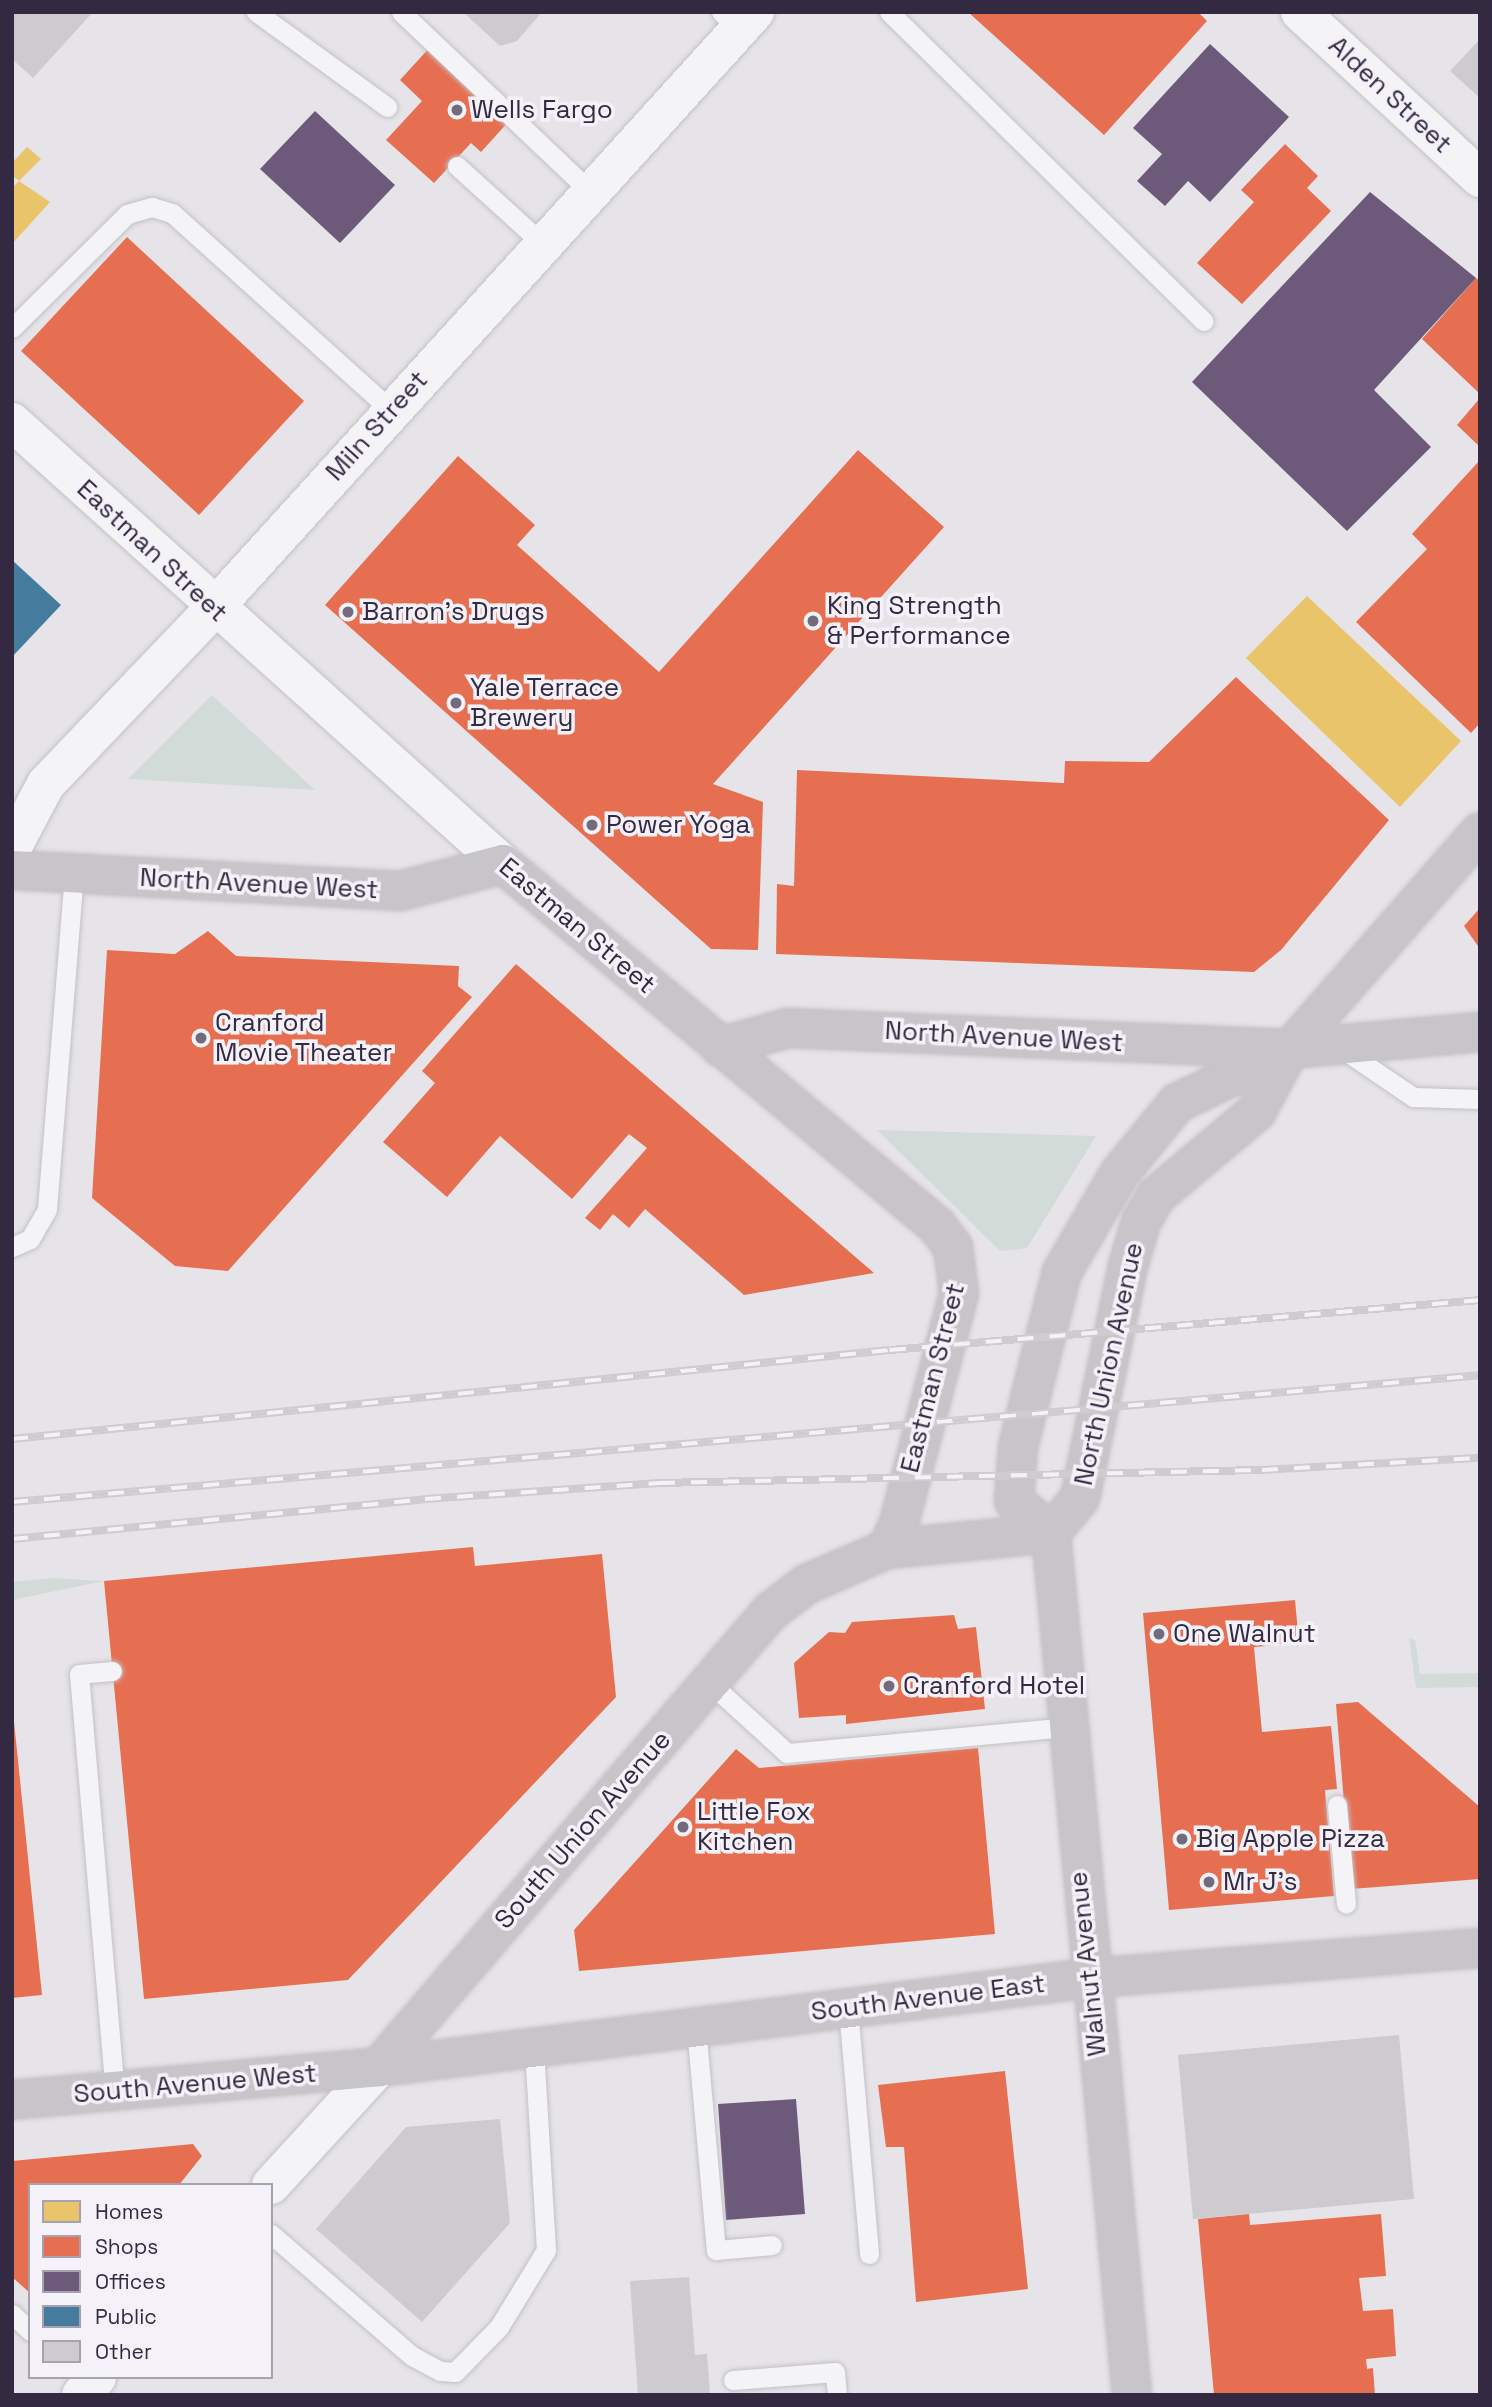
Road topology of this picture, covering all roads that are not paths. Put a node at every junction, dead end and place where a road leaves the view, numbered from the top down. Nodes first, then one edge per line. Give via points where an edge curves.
1 (256, 12) edge
2 (401, 12) edge
3 (889, 12) edge
4 (1300, 12) edge
5 (739, 18) edge
6 (387, 107) dead end
7 (457, 166) dead end
8 (1480, 178) edge
9 (591, 192) junction
10 (543, 244) junction
11 (1203, 321) dead end
12 (12, 328) edge
13 (392, 411) junction
14 (12, 422) edge
15 (214, 608) junction
16 (1480, 832) edge
17 (12, 848) edge
18 (503, 864) junction
19 (12, 870) edge
20 (74, 874) junction
21 (1480, 1032) edge
22 (1338, 1045) junction
23 (720, 1047) junction
24 (1290, 1049) junction
25 (1480, 1099) edge
26 (12, 1247) edge
27 (1051, 1533) junction
28 (887, 1549) junction
29 (112, 1671) dead end
30 (710, 1684) junction
31 (1065, 1727) junction
32 (1337, 1805) dead end
33 (1346, 1904) dead end
34 (1480, 1948) edge
35 (1090, 1978) junction
36 (848, 2008) junction
37 (696, 2027) junction
38 (534, 2047) junction
39 (379, 2067) junction
40 (115, 2091) junction
41 (12, 2101) edge
42 (273, 2183) edge
43 (273, 2236) edge
44 (772, 2245) dead end
45 (869, 2254) dead end
46 (733, 2380) dead end
47 (1127, 2394) edge
48 (837, 2395) edge

1 - 6 lane
2 - 9 lane
3 - 11 lane
4 - 8 street, Alden Street
5 - 9 street, Miln Street
7 - 10 lane
9 - 10 street, Miln Street
10 - 13 street, Miln Street
12 - 13 lane via 127,214 152,207 172,213
13 - 15 street, Miln Street
14 - 15 street, Eastman Street
15 - 17 street, Miln Street via 46,784
15 - 18 street, Eastman Street
16 - 24 street, North Union Avenue
18 - 20 street, North Avenue West via 400,891
18 - 23 street, Eastman Street
19 - 20 street, North Avenue West
20 - 26 lane via 47,1209 30,1239
21 - 22 street
22 - 24 street
22 - 25 lane via 1413,1097
23 - 24 street, North Avenue West via 789,1028
23 - 28 street, Eastman Street via 937,1226 953,1247 959,1293
24 - 27 street, North Union Avenue via 1256,1112 1156,1196 1141,1222 1080,1498
24 - 27 street, North Union Avenue via 1177,1103 1119,1174 1062,1272 1018,1447 1014,1501
27 - 28 street, South Union Avenue
27 - 31 street, Walnut Avenue
28 - 30 street, South Union Avenue via 807,1584 771,1611
29 - 40 lane via 79,1674
30 - 31 lane via 787,1753
30 - 39 street, South Union Avenue
31 - 35 street, Walnut Avenue
32 - 33 lane
34 - 35 street, South Avenue East
35 - 36 street, South Avenue East
35 - 47 street, Walnut Avenue
36 - 37 street, South Avenue East
36 - 45 lane
37 - 38 street, South Avenue East
37 - 44 lane via 716,2250
38 - 39 street, South Avenue East
38 - 43 lane via 546,2250 499,2327 455,2372 440,2371 412,2356
39 - 40 street, South Avenue West
39 - 42 street, South Union Avenue
40 - 41 street, South Avenue West
46 - 48 lane via 835,2372

